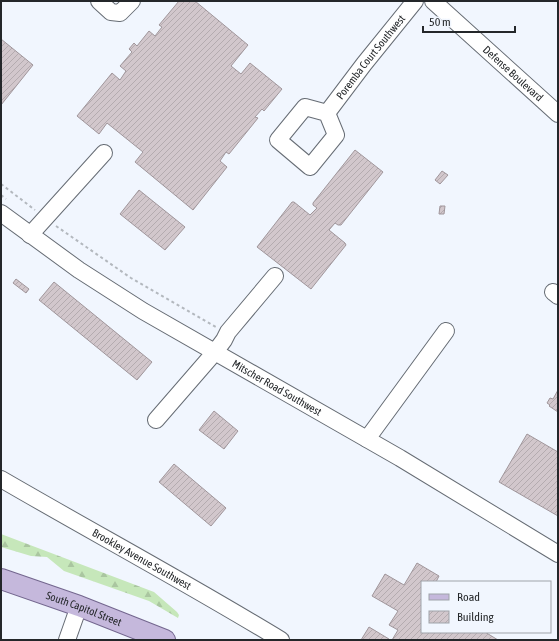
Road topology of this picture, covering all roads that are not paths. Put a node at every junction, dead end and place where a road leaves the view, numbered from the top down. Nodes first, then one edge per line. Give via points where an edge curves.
1 (99, 1) edge
2 (132, 1) edge
3 (415, 1) edge
4 (433, 1) edge
5 (327, 113) dead end
6 (558, 114) edge
7 (104, 153) dead end
8 (4, 206) edge
9 (30, 235) junction
10 (275, 276) dead end
11 (446, 331) dead end
12 (215, 352) junction
13 (156, 420) dead end
14 (367, 439) junction
15 (1, 479) edge
16 (558, 554) edge
17 (1, 579) edge
18 (79, 606) junction
19 (67, 640) edge
20 (165, 640) edge
21 (281, 640) edge

1 - 2 street via 111,12 120,13
3 - 5 street, Poremba Court Southwest
4 - 6 street, Defense Boulevard
7 - 9 street
8 - 9 street, Mitscher Road Southwest
9 - 12 street, Mitscher Road Southwest via 121,298
10 - 12 street via 228,332
11 - 14 street
12 - 13 street
12 - 14 street, Mitscher Road Southwest
14 - 16 street, Mitscher Road Southwest
15 - 21 street, Brookley Avenue Southwest
17 - 18 main road, South Capitol Street
18 - 19 street
18 - 20 main road, South Capitol Street

